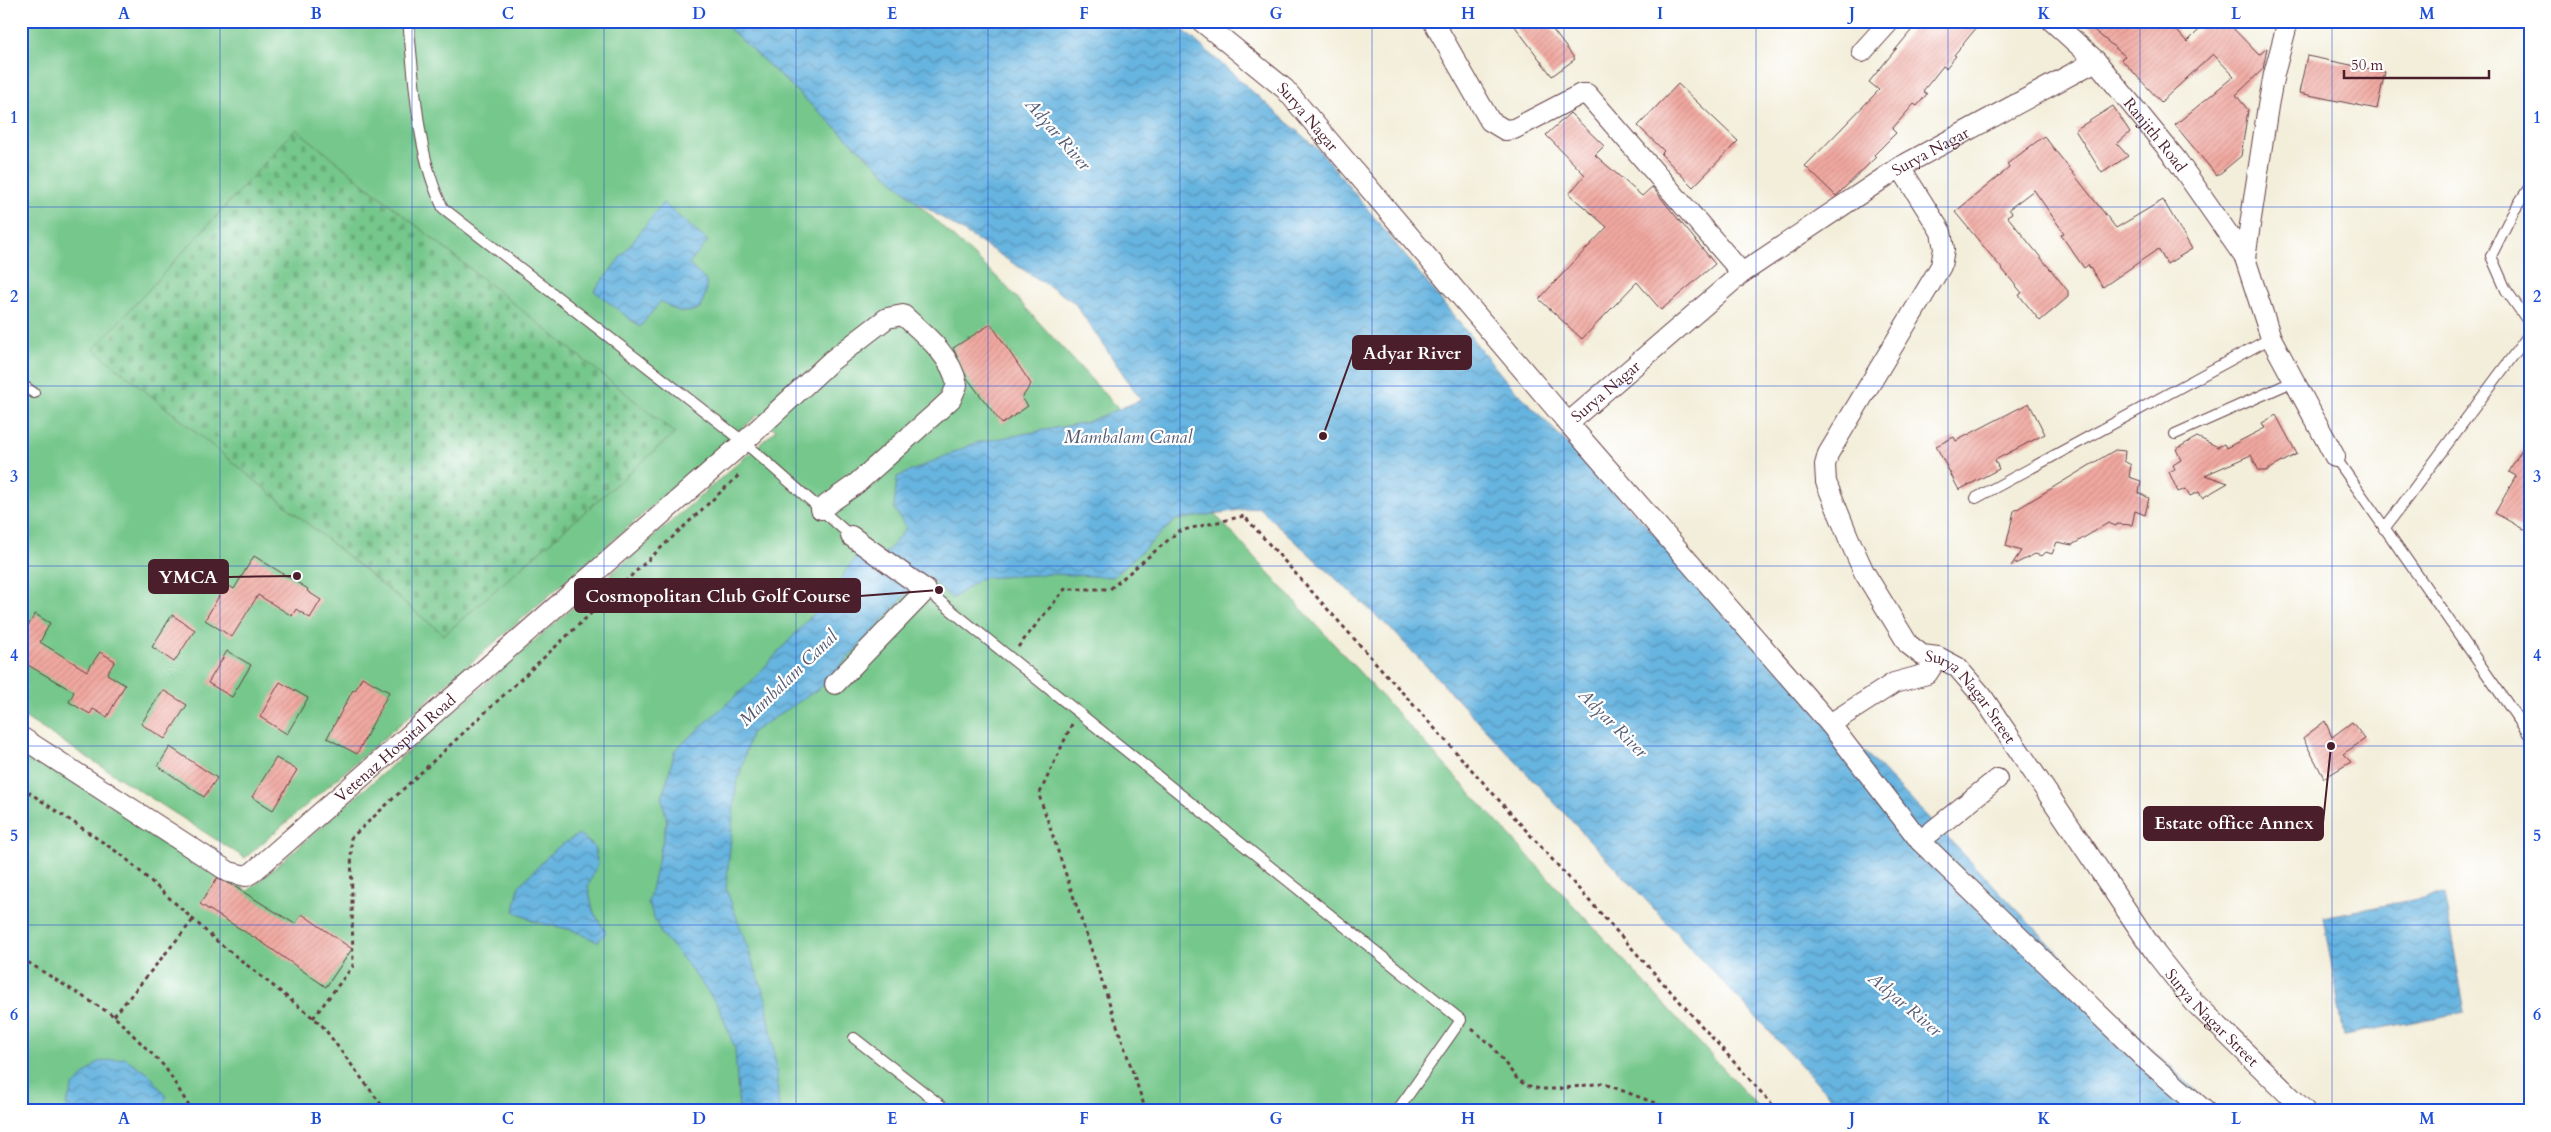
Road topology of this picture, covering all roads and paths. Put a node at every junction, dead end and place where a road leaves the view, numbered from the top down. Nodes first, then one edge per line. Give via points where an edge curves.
1 (408, 21) edge
2 (1201, 21) edge
3 (1433, 21) edge
4 (1890, 21) edge
5 (2052, 21) edge
6 (2288, 21) edge
7 (1862, 52) dead end
8 (2096, 61) junction
9 (1900, 167) junction
10 (2530, 186) edge
11 (2245, 258) junction
12 (1742, 273) junction
13 (2530, 324) edge
14 (2530, 332) edge
15 (2271, 338) junction
16 (2292, 382) junction
17 (21, 384) edge
18 (34, 393) dead end
19 (1568, 423) junction
20 (2175, 434) dead end
21 (744, 442) junction
22 (760, 456) junction
23 (2335, 457) joint
24 (1976, 498) dead end
25 (820, 509) junction
26 (2384, 530) junction
27 (851, 536) joint
28 (926, 590) junction
29 (1010, 657) junction
30 (1938, 657) junction
31 (835, 684) dead end
32 (1077, 711) junction
33 (1830, 724) junction
34 (2530, 736) edge
35 (21, 737) edge
36 (1997, 779) dead end
37 (21, 788) edge
38 (1920, 841) junction
39 (193, 920) junction
40 (21, 958) edge
41 (114, 1016) junction
42 (313, 1018) junction
43 (1461, 1020) junction
44 (854, 1038) dead end
45 (192, 1111) edge
46 (386, 1111) edge
47 (948, 1111) edge
48 (1146, 1111) edge
49 (1397, 1111) edge
50 (1676, 1111) edge
51 (1778, 1111) edge
52 (2205, 1111) edge
53 (2305, 1111) edge

1 - 21 lane via 424,155 443,208
2 - 19 street, Surya Nagar via 1286,89
3 - 12 street via 1490,121 1506,130 1514,129 1581,94 1587,94
4 - 7 street
5 - 8 street, Ranjith Road
6 - 11 street, Ranjith Road via 2268,106
8 - 9 street, Surya Nagar
8 - 11 street, Ranjith Road via 2176,159
9 - 12 street, Surya Nagar
9 - 30 street, Surya Nagar Street via 1941,232 1944,249 1940,266 1828,454 1826,482 1864,572 1908,644 1922,655
10 - 13 lane via 2491,256 2506,290
11 - 15 street, Ranjith Road
12 - 19 street, Surya Nagar
14 - 26 lane
15 - 16 street, Ranjith Road
15 - 24 lane
16 - 20 lane
16 - 23 street, Ranjith Road
17 - 18 lane
19 - 33 street
21 - 22 lane
21 - 25 street via 861,336 887,318 903,315 939,350 958,385 951,399 897,448 856,484
21 - 35 street, Vetenaz Hospital Road via 260,868 246,876 229,872
22 - 25 lane
22 - 42 path via 352,838 354,966
23 - 26 lane
25 - 27 lane
26 - 34 lane
27 - 28 street
28 - 29 lane
28 - 31 street
29 - 32 lane
29 - 51 path via 1065,589 1110,589 1179,531 1244,516
30 - 33 street via 1926,674 1894,683
30 - 53 street, Surya Nagar Street via 1957,667 1982,696 2156,954 2194,1002
32 - 43 lane
32 - 48 path via 1039,796
33 - 38 street
36 - 38 street
37 - 39 path via 123,856
38 - 52 street via 2145,1059
39 - 41 path
39 - 42 path
40 - 41 path
41 - 45 path via 165,1067
42 - 46 path via 321,1024
43 - 49 lane
43 - 50 path via 1491,1045 1518,1080 1526,1085 1558,1089 1602,1083
44 - 47 lane

